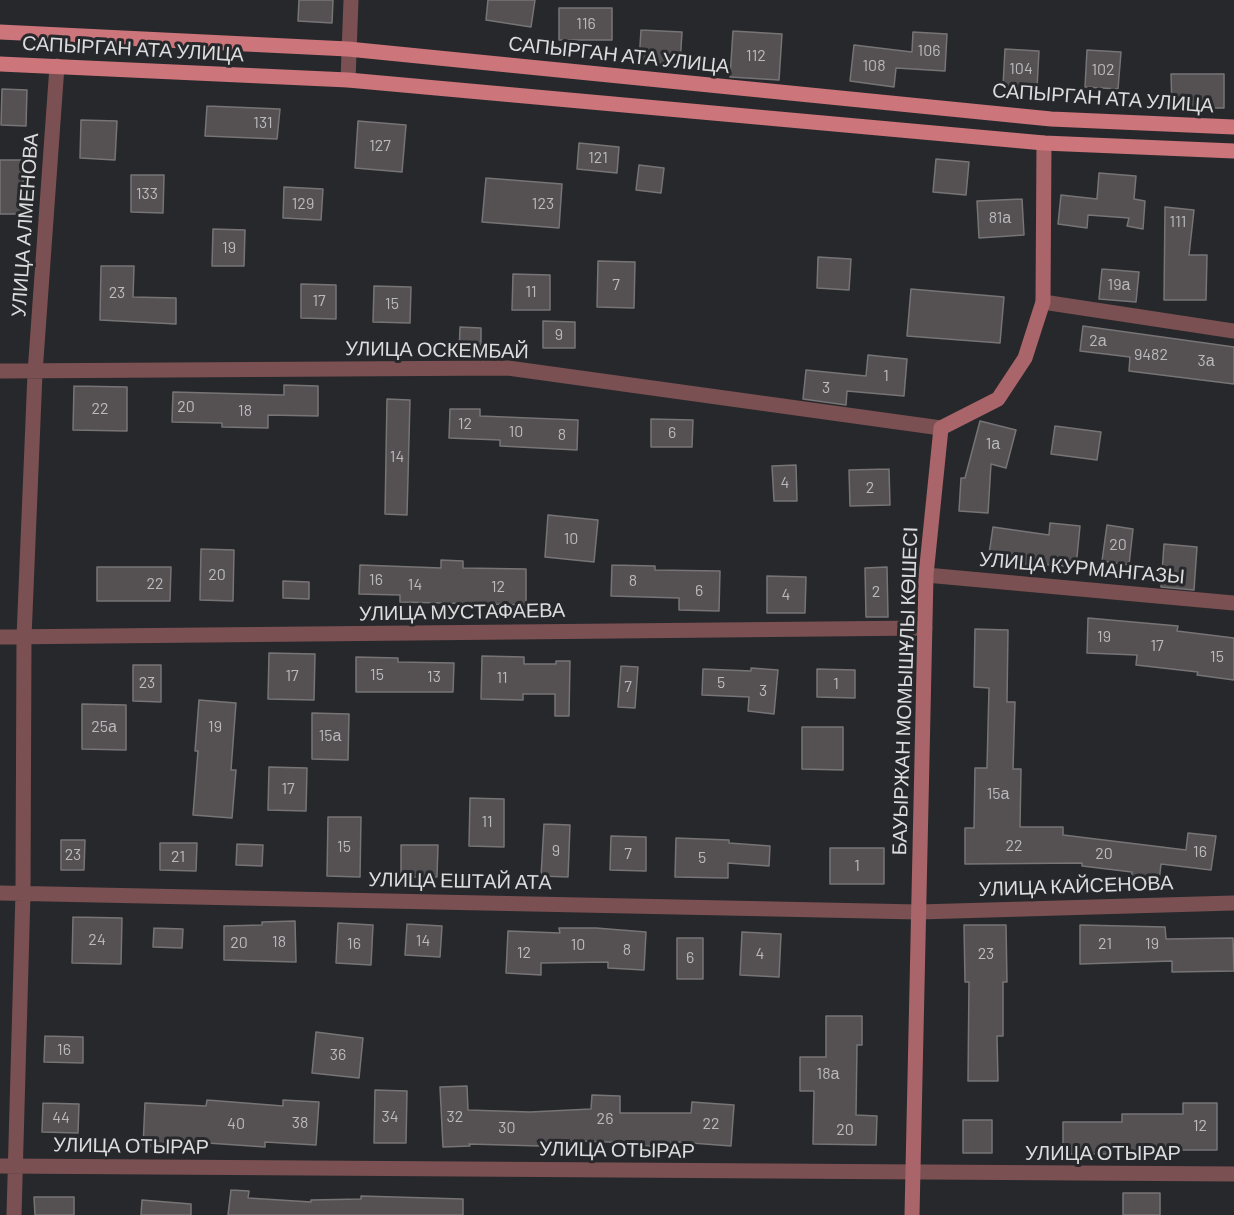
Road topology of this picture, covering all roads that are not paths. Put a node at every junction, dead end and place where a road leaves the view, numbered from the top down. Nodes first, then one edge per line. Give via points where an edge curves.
1 (351, 0) edge
2 (0, 32) edge
3 (348, 49) junction
4 (0, 64) edge
5 (57, 66) junction
6 (348, 80) junction
7 (1234, 127) edge
8 (1044, 143) junction
9 (1234, 151) edge
10 (1043, 302) junction
11 (1234, 332) edge
12 (0, 371) edge
13 (35, 372) junction
14 (941, 428) junction
15 (926, 575) junction
16 (1234, 603) edge
17 (925, 628) junction
18 (0, 637) edge
19 (24, 637) junction
20 (0, 892) edge
21 (23, 892) junction
22 (1234, 903) edge
23 (919, 912) junction
24 (8, 1166) edge
25 (913, 1174) junction
26 (1234, 1174) edge
27 (14, 1215) edge
28 (912, 1215) edge

1 - 3 street
2 - 3 main road, САПЫРГАН АТА УЛИЦА
3 - 6 street
3 - 7 main road, САПЫРГАН АТА УЛИЦА via 1051,119
4 - 5 main road, САПЫРГАН АТА УЛИЦА
5 - 6 main road, САПЫРГАН АТА УЛИЦА
5 - 13 street, УЛИЦА АЛМЕНОВА
6 - 8 main road, САПЫРГАН АТА УЛИЦА
8 - 9 main road, САПЫРГАН АТА УЛИЦА
8 - 10 street
10 - 11 street
10 - 14 street via 1025,358 998,399
12 - 13 street, УЛИЦА ОСКЕМБАЙ
13 - 14 street, УЛИЦА ОСКЕМБАЙ via 508,368
13 - 19 street, УЛИЦА АЛМЕНОВА
14 - 15 street, БАУЫРЖАН МОМЫШҰЛЫ КӨШЕСІ
15 - 16 street, УЛИЦА КУРМАНГАЗЫ
15 - 17 street, БАУЫРЖАН МОМЫШҰЛЫ КӨШЕСІ
17 - 19 street, УЛИЦА МУСТАФАЕВА
17 - 23 street, БАУЫРЖАН МОМЫШҰЛЫ КӨШЕСІ
18 - 19 street, УЛИЦА МУСТАФАЕВА
19 - 21 street, УЛИЦА АЛМЕНОВА
20 - 21 street, УЛИЦА ЕШТАЙ АТА
21 - 23 street, УЛИЦА ЕШТАЙ АТА
21 - 24 street, УЛИЦА АЛМЕНОВА
22 - 23 street, УЛИЦА КАЙСЕНОВА
23 - 25 street, БАУЫРЖАН МОМЫШҰЛЫ КӨШЕСІ
24 - 25 street, УЛИЦА ОТЫРАР
24 - 27 street, УЛИЦА АЛМЕНОВА
25 - 26 street, УЛИЦА ОТЫРАР
25 - 28 street, БАУЫРЖАН МОМЫШҰЛЫ КӨШЕСІ

